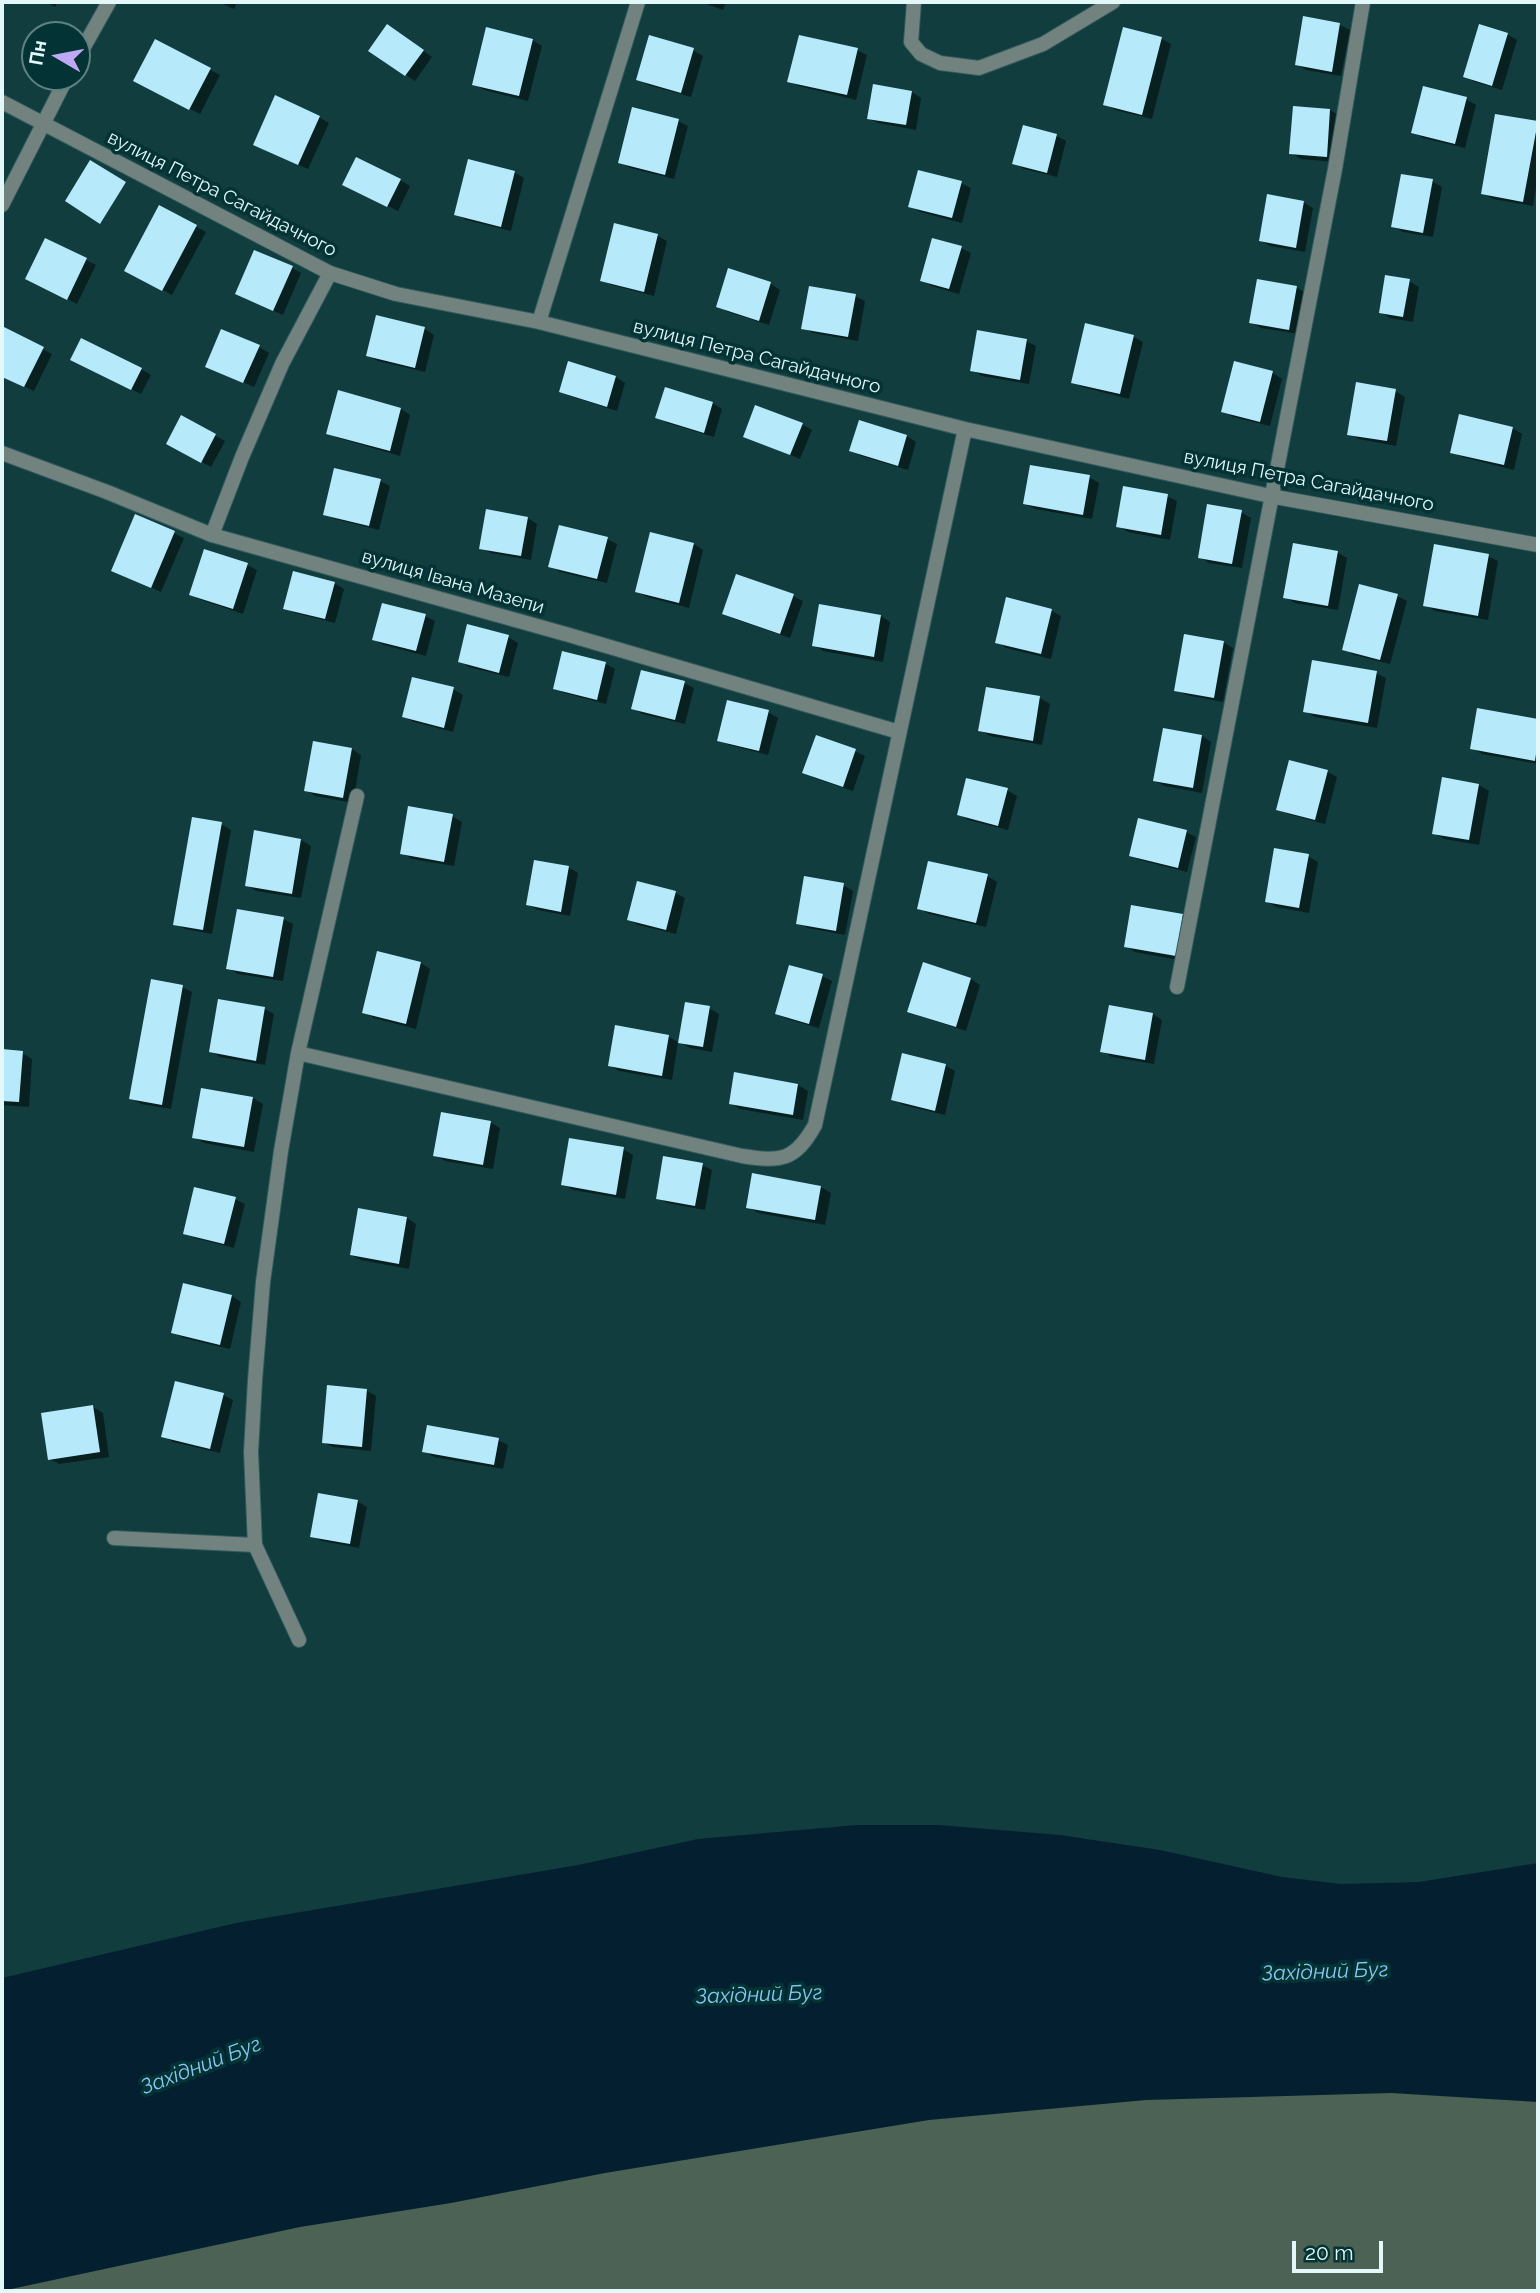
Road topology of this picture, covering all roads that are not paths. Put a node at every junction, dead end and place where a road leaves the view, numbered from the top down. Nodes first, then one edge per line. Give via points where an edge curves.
1 (108, 2) edge
2 (638, 2) edge
3 (914, 2) edge
4 (1113, 2) edge
5 (1363, 2) edge
6 (91, 34) edge
7 (59, 91) edge
8 (2, 102) edge
9 (42, 123) junction
10 (2, 205) edge
11 (330, 273) junction
12 (539, 322) junction
13 (965, 429) junction
14 (2, 453) edge
15 (1270, 496) junction
16 (212, 535) junction
17 (1538, 545) edge
18 (899, 732) junction
19 (357, 796) dead end
20 (1177, 987) dead end
21 (299, 1053) junction
22 (114, 1538) dead end
23 (255, 1545) junction
24 (299, 1640) dead end

1 - 6 street
2 - 12 street
3 - 4 street via 911,42 921,54 940,63 979,68 1043,44
5 - 15 street
7 - 9 street
8 - 9 street, вулиця Петра Сагайдачного
9 - 10 street
9 - 11 street, вулиця Петра Сагайдачного
11 - 12 street, вулиця Петра Сагайдачного via 396,293
11 - 16 street via 282,364
12 - 13 street, вулиця Петра Сагайдачного
13 - 15 street, вулиця Петра Сагайдачного
13 - 18 street
14 - 16 street, вулиця Івана Мазепи
15 - 17 street, вулиця Петра Сагайдачного
15 - 20 street
16 - 18 street, вулиця Івана Мазепи
18 - 21 street via 815,1125 794,1153 771,1160 742,1156
19 - 21 street
21 - 23 street via 261,1306 251,1452
22 - 23 street
23 - 24 street

